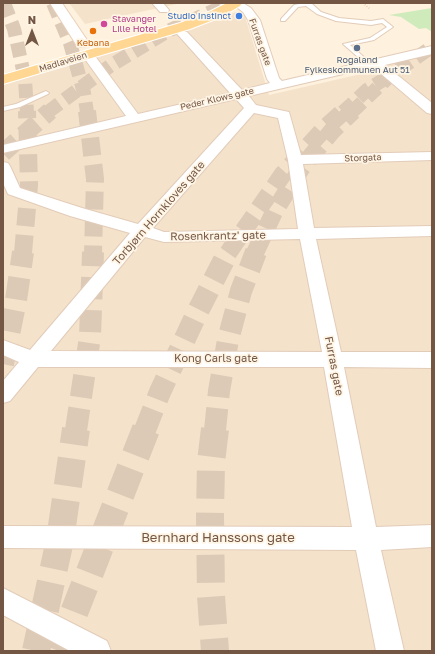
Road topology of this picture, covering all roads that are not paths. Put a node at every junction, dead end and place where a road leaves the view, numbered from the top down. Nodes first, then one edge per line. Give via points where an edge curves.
1 (56, 3) edge
2 (236, 3) edge
3 (307, 4) edge
4 (204, 5) dead end
5 (283, 20) dead end
6 (183, 34) dead end
7 (68, 47) dead end
8 (85, 49) junction
9 (432, 50) edge
10 (372, 64) junction
11 (3, 80) edge
12 (279, 85) junction
13 (46, 93) dead end
14 (238, 94) junction
15 (251, 108) junction
16 (3, 110) edge
17 (432, 110) edge
18 (135, 119) junction
19 (3, 149) edge
20 (432, 156) edge
21 (295, 160) junction
22 (3, 166) edge
23 (141, 231) junction
24 (432, 231) edge
25 (307, 235) junction
26 (3, 347) edge
27 (33, 359) junction
28 (332, 359) junction
29 (432, 360) edge
30 (3, 395) edge
31 (432, 536) edge
32 (3, 538) edge
33 (366, 539) junction
34 (3, 601) edge
35 (97, 651) edge
36 (390, 651) edge

1 - 8 main road
2 - 8 main road, Madlaveien via 199,21
2 - 12 street, Furras gate via 247,10 254,20 273,79
3 - 5 lane via 296,6
3 - 10 lane via 319,14 338,20 371,23 383,21 390,26 372,39 346,44
4 - 8 main road, Madlaveien via 100,38
6 - 14 street
7 - 8 main road, Madlaveien
8 - 11 main road, Madlaveien
8 - 18 street
9 - 10 street, Peder Klows gate
10 - 12 street, Peder Klows gate
10 - 17 street
12 - 14 street, Peder Klows gate
13 - 16 lane
14 - 15 street
14 - 18 street, Peder Klows gate
15 - 21 street, Furras gate via 284,115
15 - 23 street, Torbjørn Hornkloves gate
18 - 19 street, Peder Klows gate
20 - 21 street, Storgata
21 - 25 street, Furras gate
22 - 23 street, Rosenkrantz' gate via 14,191
23 - 25 street, Rosenkrantz' gate via 164,237
23 - 27 street, Torbjørn Hornkloves gate
24 - 25 street, Rosenkrantz' gate
25 - 28 street, Furras gate
26 - 27 street, Kong Carls gate
27 - 28 street, Kong Carls gate
27 - 30 street, Torbjørn Hornkloves gate
28 - 29 street, Kong Carls gate
28 - 33 street, Furras gate
31 - 33 street, Bernhard Hanssons gate
32 - 33 street, Bernhard Hanssons gate
33 - 36 street, Furras gate
34 - 35 street

